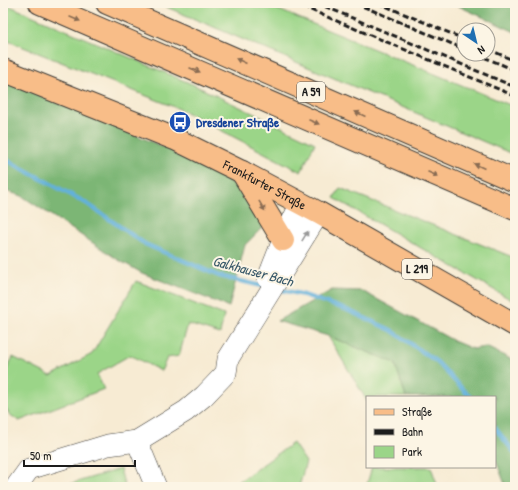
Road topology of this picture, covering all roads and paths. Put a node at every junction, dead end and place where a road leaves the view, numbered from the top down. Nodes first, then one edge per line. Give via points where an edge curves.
1 (40, 3) edge
2 (107, 3) edge
3 (3, 70) edge
4 (242, 172) junction
5 (515, 181) edge
6 (310, 208) junction
7 (515, 209) edge
8 (283, 251) junction
9 (515, 324) edge
10 (137, 441) junction
11 (16, 487) edge
12 (156, 487) edge

1 -> 7 main road, A 59
5 -> 2 main road, A 59
3 - 4 main road, Frankfurter Straße / L 219 via 175,139
4 - 6 main road, Frankfurter Straße / L 219
4 -> 8 main road
6 - 8 street
6 - 9 main road, Frankfurter Straße / L 219
8 - 10 street via 251,319 228,359 226,373 186,411
10 - 11 street via 108,445 29,469
10 - 12 street

